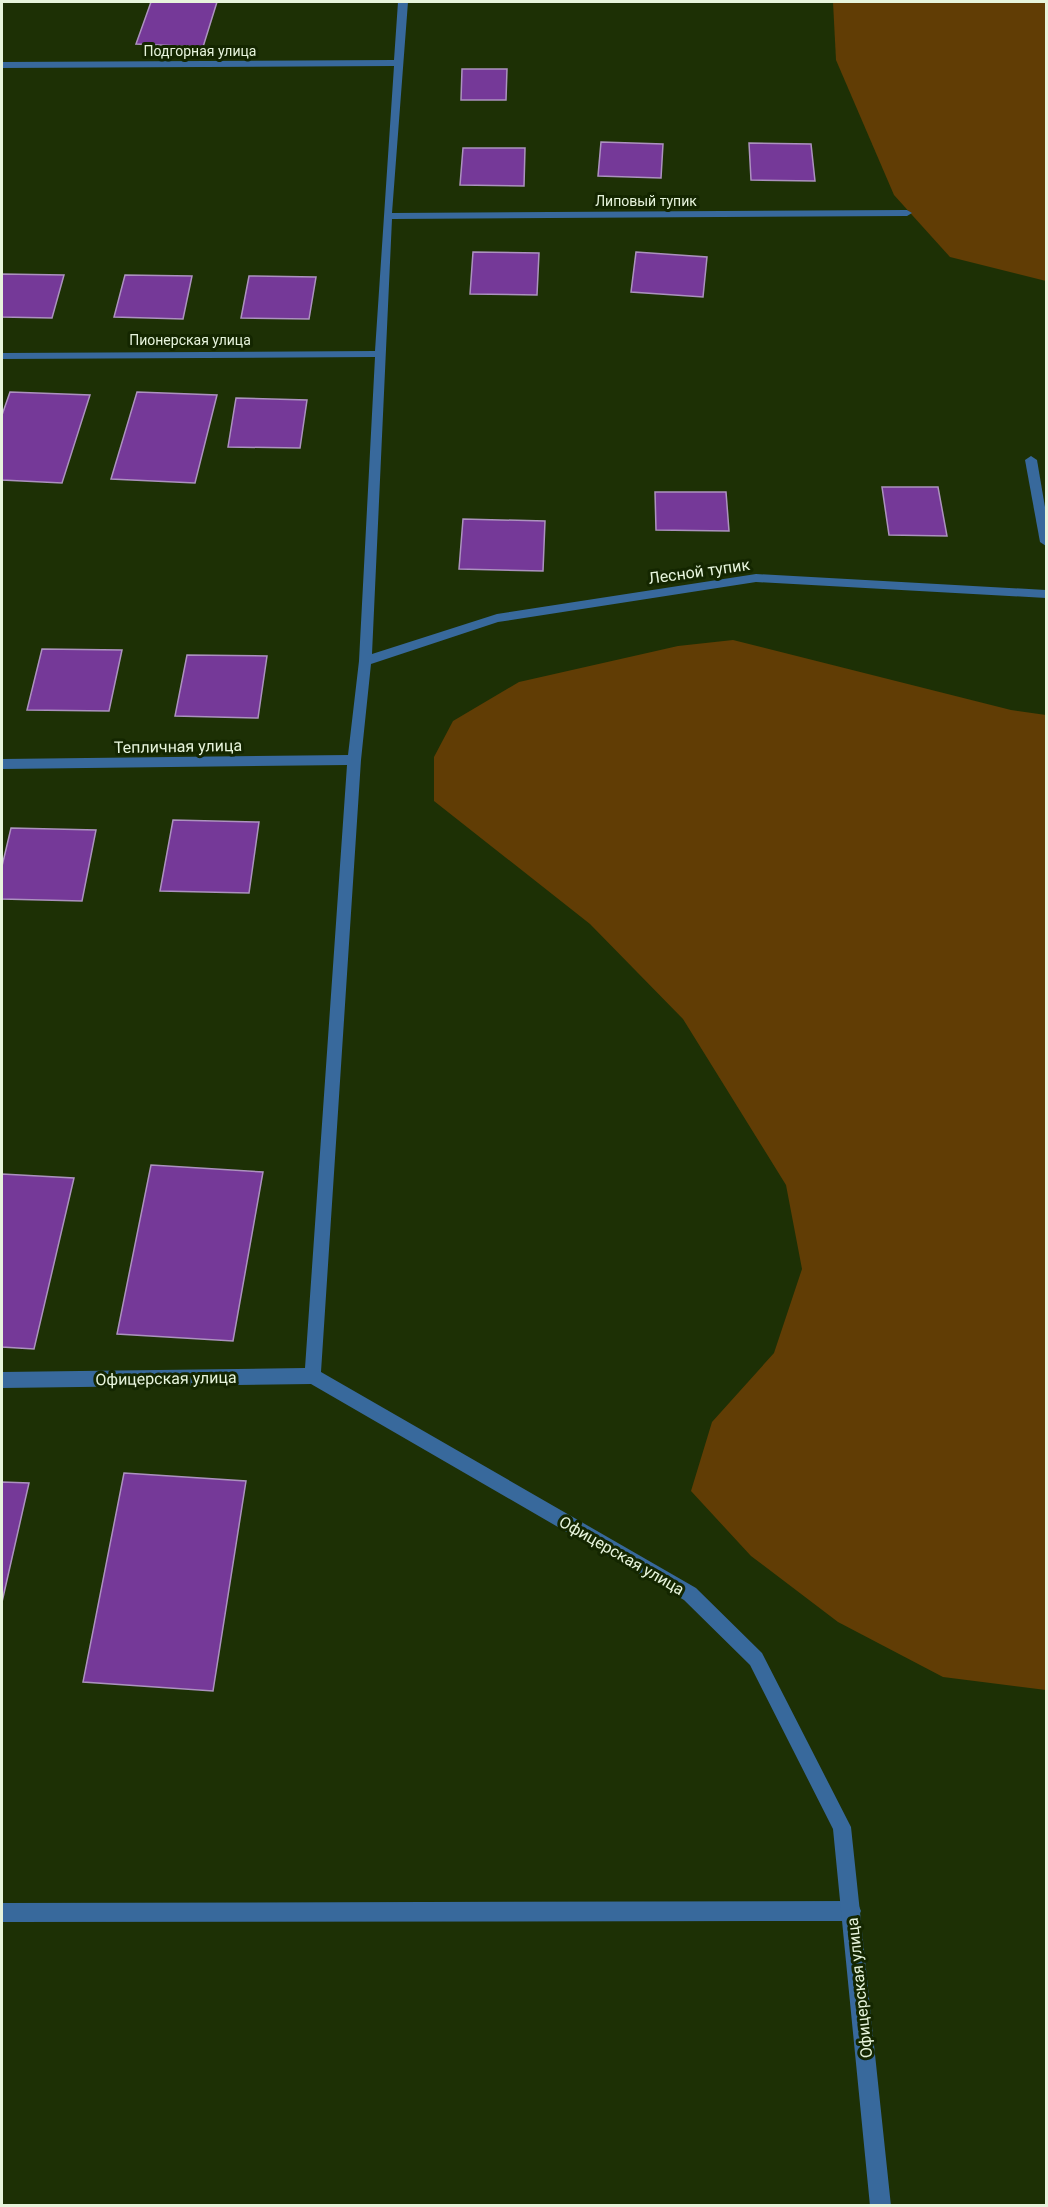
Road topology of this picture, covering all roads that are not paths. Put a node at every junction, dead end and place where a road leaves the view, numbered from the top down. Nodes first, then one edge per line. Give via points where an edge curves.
1 (403, 2) edge
2 (399, 63) junction
3 (2, 65) edge
4 (906, 213) dead end
5 (387, 216) junction
6 (379, 354) junction
7 (2, 356) edge
8 (1031, 459) dead end
9 (1047, 542) edge
10 (1047, 594) edge
11 (365, 661) junction
12 (354, 760) junction
13 (2, 764) edge
14 (313, 1376) junction
15 (2, 1380) edge
16 (851, 1911) junction
17 (2, 1914) edge
18 (881, 2205) edge

1 - 2 street
2 - 3 street, Подгорная улица
2 - 5 street
4 - 5 street, Липовый тупик
5 - 6 street
6 - 7 street, Пионерская улица
6 - 11 street
8 - 9 street
10 - 11 street, Лесной тупик via 756,578 497,618
11 - 12 street
12 - 13 street, Тепличная улица
12 - 14 street
14 - 15 street, Офицерская улица
14 - 16 street, Офицерская улица via 690,1594 756,1659 842,1827
16 - 17 street
16 - 18 street, Офицерская улица

